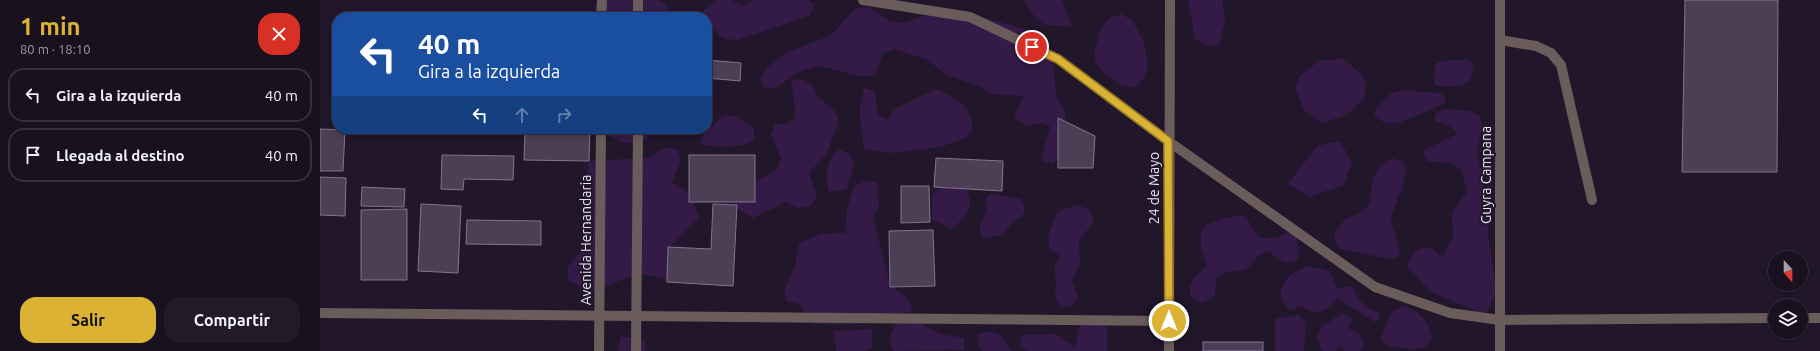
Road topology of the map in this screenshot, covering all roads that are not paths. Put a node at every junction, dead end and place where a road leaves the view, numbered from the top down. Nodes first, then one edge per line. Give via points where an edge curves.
1 (602, 0) edge
2 (638, 0) edge
3 (863, 0) edge
4 (1170, 0) edge
5 (1500, 0) edge
6 (602, 12) edge
7 (638, 12) edge
8 (1500, 40) junction
9 (601, 134) edge
10 (638, 134) edge
11 (1168, 141) junction
12 (1592, 200) dead end
13 (320, 313) edge
14 (599, 316) junction
15 (636, 316) junction
16 (1768, 318) edge
17 (1808, 318) edge
18 (1820, 318) edge
19 (1500, 320) junction
20 (1169, 321) junction
21 (599, 351) edge
22 (636, 351) edge
23 (1169, 351) edge
24 (1500, 351) edge

1 - 6 street
2 - 7 street
3 - 11 street via 970,17 1058,59
4 - 11 street, 24 de Mayo
5 - 8 street, Guyra Campana
8 - 12 street via 1536,46 1551,53 1561,65
8 - 19 street, Guyra Campana
9 - 14 street, Avenida Hernandaria
10 - 15 street
11 - 19 street via 1375,287 1450,313
11 - 20 street, 24 de Mayo
13 - 14 street
14 - 15 street
14 - 21 street, Avenida Hernandaria
15 - 20 street
15 - 22 street
16 - 19 street
17 - 18 street
19 - 24 street, Guyra Campana
20 - 23 street, 24 de Mayo

